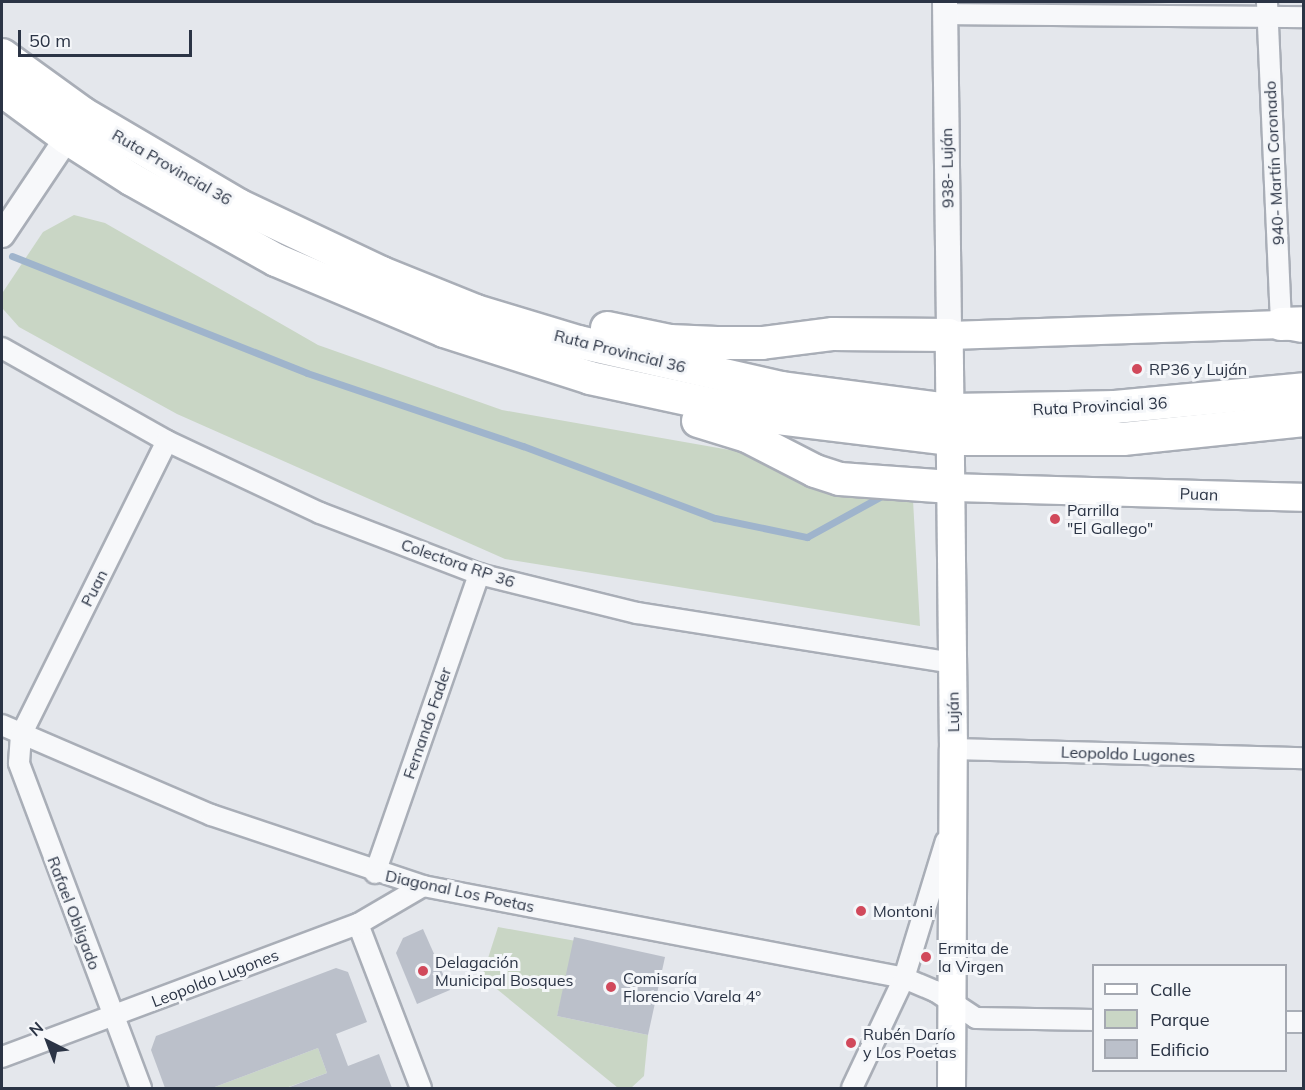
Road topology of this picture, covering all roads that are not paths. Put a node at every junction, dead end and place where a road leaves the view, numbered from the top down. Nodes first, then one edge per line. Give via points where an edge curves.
1 (945, 8) edge
2 (1267, 9) edge
3 (1304, 17) edge
4 (2, 55) edge
5 (2, 90) edge
6 (67, 138) junction
7 (2, 235) edge
8 (382, 273) junction
9 (1296, 325) edge
10 (949, 335) junction
11 (2, 348) edge
12 (557, 368) junction
13 (1304, 389) edge
14 (1304, 420) edge
15 (949, 425) junction
16 (167, 441) junction
17 (951, 487) junction
18 (1304, 497) edge
19 (479, 574) junction
20 (952, 663) junction
21 (2, 724) edge
22 (21, 735) junction
23 (953, 749) junction
24 (1304, 759) edge
25 (952, 821) junction
26 (375, 873) junction
27 (423, 886) junction
28 (358, 924) junction
29 (904, 978) junction
30 (951, 1004) junction
31 (113, 1016) junction
32 (1092, 1020) edge
33 (1287, 1022) edge
34 (1304, 1022) edge
35 (2, 1057) edge
36 (141, 1089) edge
37 (421, 1089) edge
38 (852, 1089) edge
39 (951, 1089) edge

1 - 2 street
1 - 10 street, 938- Luján
2 - 3 street
2 - 9 street, 940- Martín Coronado
4 - 8 main road, Ruta Provincial 36 via 82,113 189,178
5 - 6 main road, Ruta Provincial 36
6 - 7 street
6 - 12 main road, Ruta Provincial 36 via 276,260 444,331
8 - 10 main road via 463,283 548,313 670,341 762,343 833,334
8 - 15 main road, Ruta Provincial 36 via 476,311 646,359 852,400
9 - 10 main road
10 - 15 main road, Luján
11 - 16 street, Colectora RP 36
12 - 15 main road, Ruta Provincial 36 via 681,400 770,417
12 - 17 main road via 591,388 747,436 815,471 857,482
13 - 15 main road, Ruta Provincial 36
14 - 15 main road, Ruta Provincial 36 via 1123,439
15 - 17 main road, Luján
16 - 19 street, Colectora RP 36 via 320,513
16 - 22 street, Puan
17 - 18 main road, Puan
17 - 20 main road, Luján
19 - 20 street, Colectora RP 36 via 637,613
19 - 26 street, Fernando Fader
20 - 23 main road, Luján
21 - 22 street, Diagonal Los Poetas
22 - 26 street, Diagonal Los Poetas via 211,815
22 - 31 street, Rafael Obligado via 19,763 25,784
23 - 24 street, Leopoldo Lugones
23 - 25 main road, Luján
25 - 29 street
25 - 30 main road, Luján
26 - 27 street, Diagonal Los Poetas
27 - 28 street, Leopoldo Lugones
27 - 29 street, Diagonal Los Poetas
28 - 31 street, Leopoldo Lugones
28 - 37 street
29 - 30 street, Diagonal Los Poetas
29 - 38 street
30 - 32 street, Diagonal Los Poetas via 976,1018
30 - 39 main road, Luján
31 - 35 street, Leopoldo Lugones
31 - 36 street, Rafael Obligado
33 - 34 street

